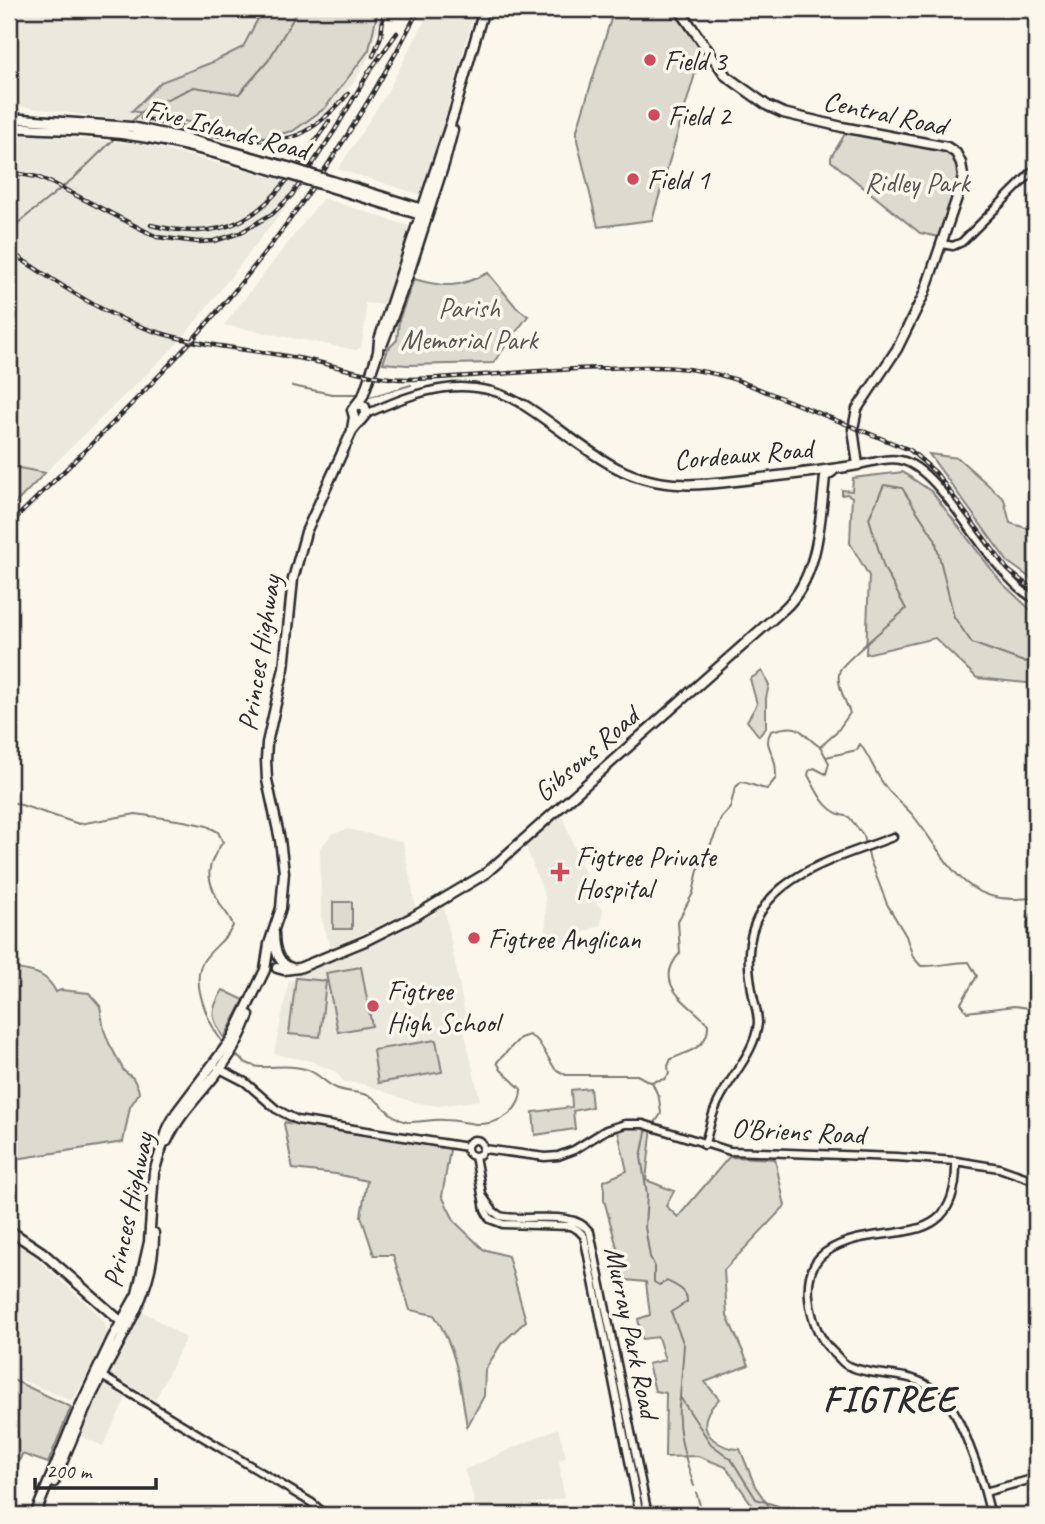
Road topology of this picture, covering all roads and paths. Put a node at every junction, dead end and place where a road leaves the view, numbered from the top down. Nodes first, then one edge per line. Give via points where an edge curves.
1 (484, 9) edge
2 (678, 9) edge
3 (9, 118) edge
4 (9, 127) edge
5 (114, 129) junction
6 (1036, 168) edge
7 (439, 169) junction
8 (428, 191) junction
9 (405, 206) junction
10 (425, 213) junction
11 (416, 230) junction
12 (942, 244) junction
13 (392, 313) junction
14 (524, 405) joint
15 (361, 409) junction
16 (858, 465) junction
17 (846, 467) junction
18 (818, 471) junction
19 (823, 494) junction
20 (1036, 600) edge
21 (893, 837) dead end
22 (273, 962) junction
23 (217, 1067) junction
24 (704, 1145) junction
25 (467, 1147) junction
26 (484, 1149) junction
27 (474, 1156) junction
28 (956, 1161) junction
29 (1036, 1181) edge
30 (9, 1230) edge
31 (587, 1234) junction
32 (22, 1239) junction
33 (144, 1268) junction
34 (98, 1301) junction
35 (109, 1319) junction
36 (123, 1327) junction
37 (112, 1339) junction
38 (99, 1374) junction
39 (1036, 1478) edge
40 (985, 1492) junction
41 (305, 1500) junction
42 (38, 1515) edge
43 (321, 1515) edge
44 (326, 1515) edge
45 (640, 1515) edge
46 (648, 1515) edge
47 (991, 1515) edge

1 - 7 main road, Princes Highway
2 - 12 main road, Central Road via 726,76 777,111 941,144 956,153 963,176
3 - 5 main road, Five Islands Road
4 - 5 main road, Five Islands Road
5 - 9 main road, Five Islands Road, bridge via 287,170
6 - 12 street via 962,242
7 - 8 main road, Princes Highway
7 - 10 main road, Princes Highway
8 - 9 main road
8 - 10 main road, Princes Highway
9 - 10 main road, Five Islands Road
9 - 11 main road
10 - 11 main road, Princes Highway
10 - 13 main road, Princes Highway
11 - 13 main road, Princes Highway
12 - 16 main road, Central Road via 901,341 859,404 853,429
13 - 15 main road, Princes Highway
14 - 15 street, Cordeaux Road via 495,391 461,386 428,391 378,409
14 - 18 main road, Cordeaux Road via 601,459 653,482 702,485
15 - 22 main road, Princes Highway via 299,551 293,579 282,675 267,743 267,780 284,872
16 - 17 main road, Cordeaux Road
16 - 20 street, Cordeaux Road via 897,459 920,469 1007,579
17 - 18 main road, Cordeaux Road
17 - 19 main road, Gibsons Road via 826,474
18 - 19 main road, Gibsons Road
19 - 22 main road, Gibsons Road via 806,577 790,603 485,874 380,934 295,969
21 - 24 street via 788,882 762,910 750,944 749,971 758,1025 714,1110
22 - 23 main road, Princes Highway
23 - 25 street, O'Briens Road via 297,1120
23 - 33 main road, Princes Highway via 176,1113 159,1149
23 - 36 main road, Princes Highway via 165,1147 158,1175 152,1262 145,1289
24 - 26 street, O'Briens Road via 652,1125 633,1124 606,1130 558,1156
24 - 28 street, O'Briens Road via 730,1151
25 - 26 street, O'Briens Road via 476,1140
25 - 27 street
26 - 27 street
27 - 31 street, Murray Park Road via 484,1198 493,1211 505,1217 572,1220 583,1225
28 - 29 street, O'Briens Road via 999,1168
28 - 40 street via 957,1184 951,1203 935,1221 917,1230 851,1240 824,1253 808,1290 814,1322 824,1343 847,1366 907,1376 933,1389 955,1412
30 - 32 main road
31 - 45 street, Murray Park Road
31 - 46 street, Murray Park Road
32 - 34 main road
32 - 35 main road
33 - 34 main road via 122,1310 114,1311
33 - 36 main road, Princes Highway
34 - 36 main road
35 - 36 main road
35 - 37 main road
36 - 37 main road, Princes Highway
36 - 38 main road, Princes Highway
37 - 38 main road, Princes Highway
38 - 41 street
38 - 42 main road, Princes Highway via 71,1427
39 - 40 street
40 - 47 street
41 - 43 street
41 - 44 street

